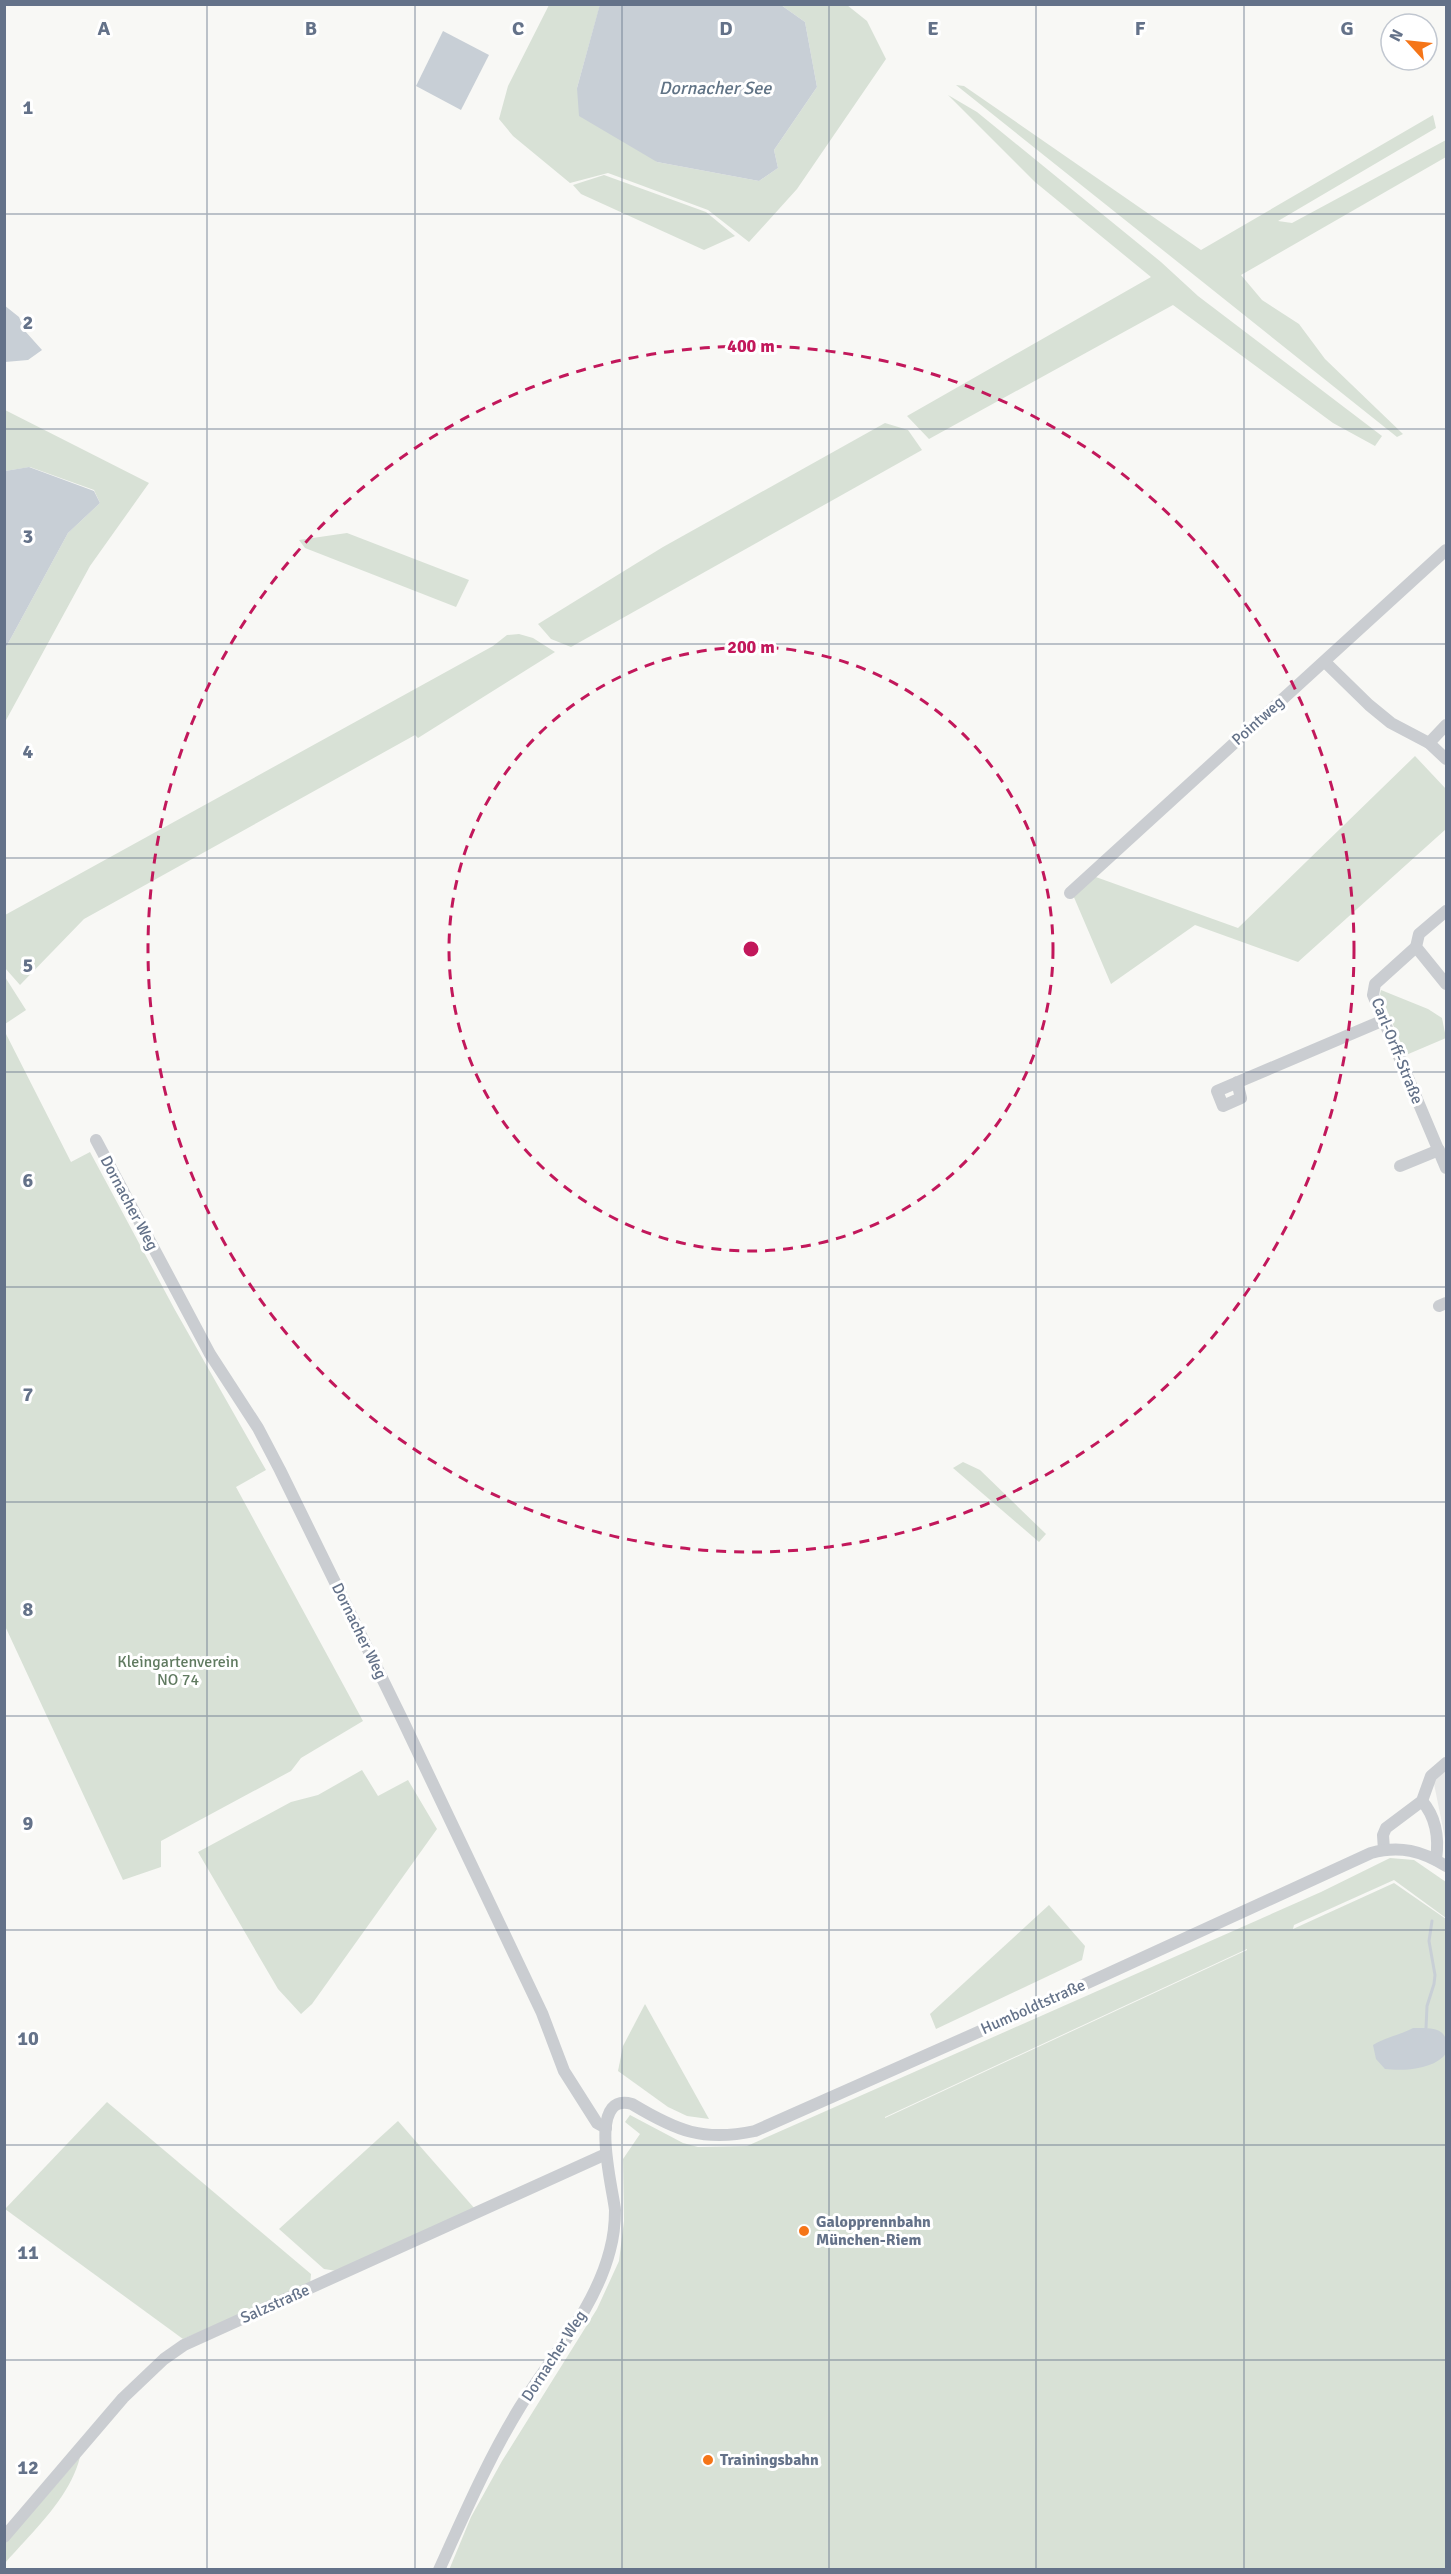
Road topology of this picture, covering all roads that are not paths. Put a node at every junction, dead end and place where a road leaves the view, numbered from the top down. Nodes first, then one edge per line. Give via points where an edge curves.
1 (1446, 550) edge
2 (1325, 662) junction
3 (1446, 725) edge
4 (1429, 743) junction
5 (1446, 759) edge
6 (1070, 893) dead end
7 (1446, 911) edge
8 (1416, 948) junction
9 (1446, 984) edge
10 (1384, 1020) junction
11 (1238, 1082) dead end
12 (96, 1140) dead end
13 (1439, 1150) junction
14 (1400, 1166) dead end
15 (1446, 1168) edge
16 (1446, 1763) edge
17 (1422, 1801) junction
18 (1383, 1850) junction
19 (1441, 1863) edge
20 (617, 2103) joint
21 (606, 2128) junction
22 (606, 2154) junction
23 (4, 2537) edge
24 (439, 2570) edge

1 - 2 street, Pointweg
2 - 4 street via 1376,711
2 - 6 street, Pointweg
3 - 4 street
4 - 5 street
7 - 8 street via 1419,934
8 - 9 street
8 - 10 street, Carl-Orff-Straße via 1372,989
10 - 11 street
10 - 13 street, Carl-Orff-Straße
12 - 21 street, Dornacher Weg via 210,1354 275,1459 527,1981 564,2071 597,2123
13 - 14 street
13 - 15 street, Carl-Orff-Straße
16 - 17 street via 1431,1776
17 - 18 street via 1386,1828
17 - 19 street via 1432,1816
18 - 19 street, Humboldtstraße via 1411,1850
18 - 20 street, Humboldtstraße via 755,2131 731,2136 686,2132 633,2104
20 - 21 street, Dornacher Weg via 610,2110
21 - 22 street, Dornacher Weg
22 - 23 street, Salzstraße via 184,2345 123,2398
22 - 24 street, Dornacher Weg via 615,2211 603,2273 589,2302 493,2454

